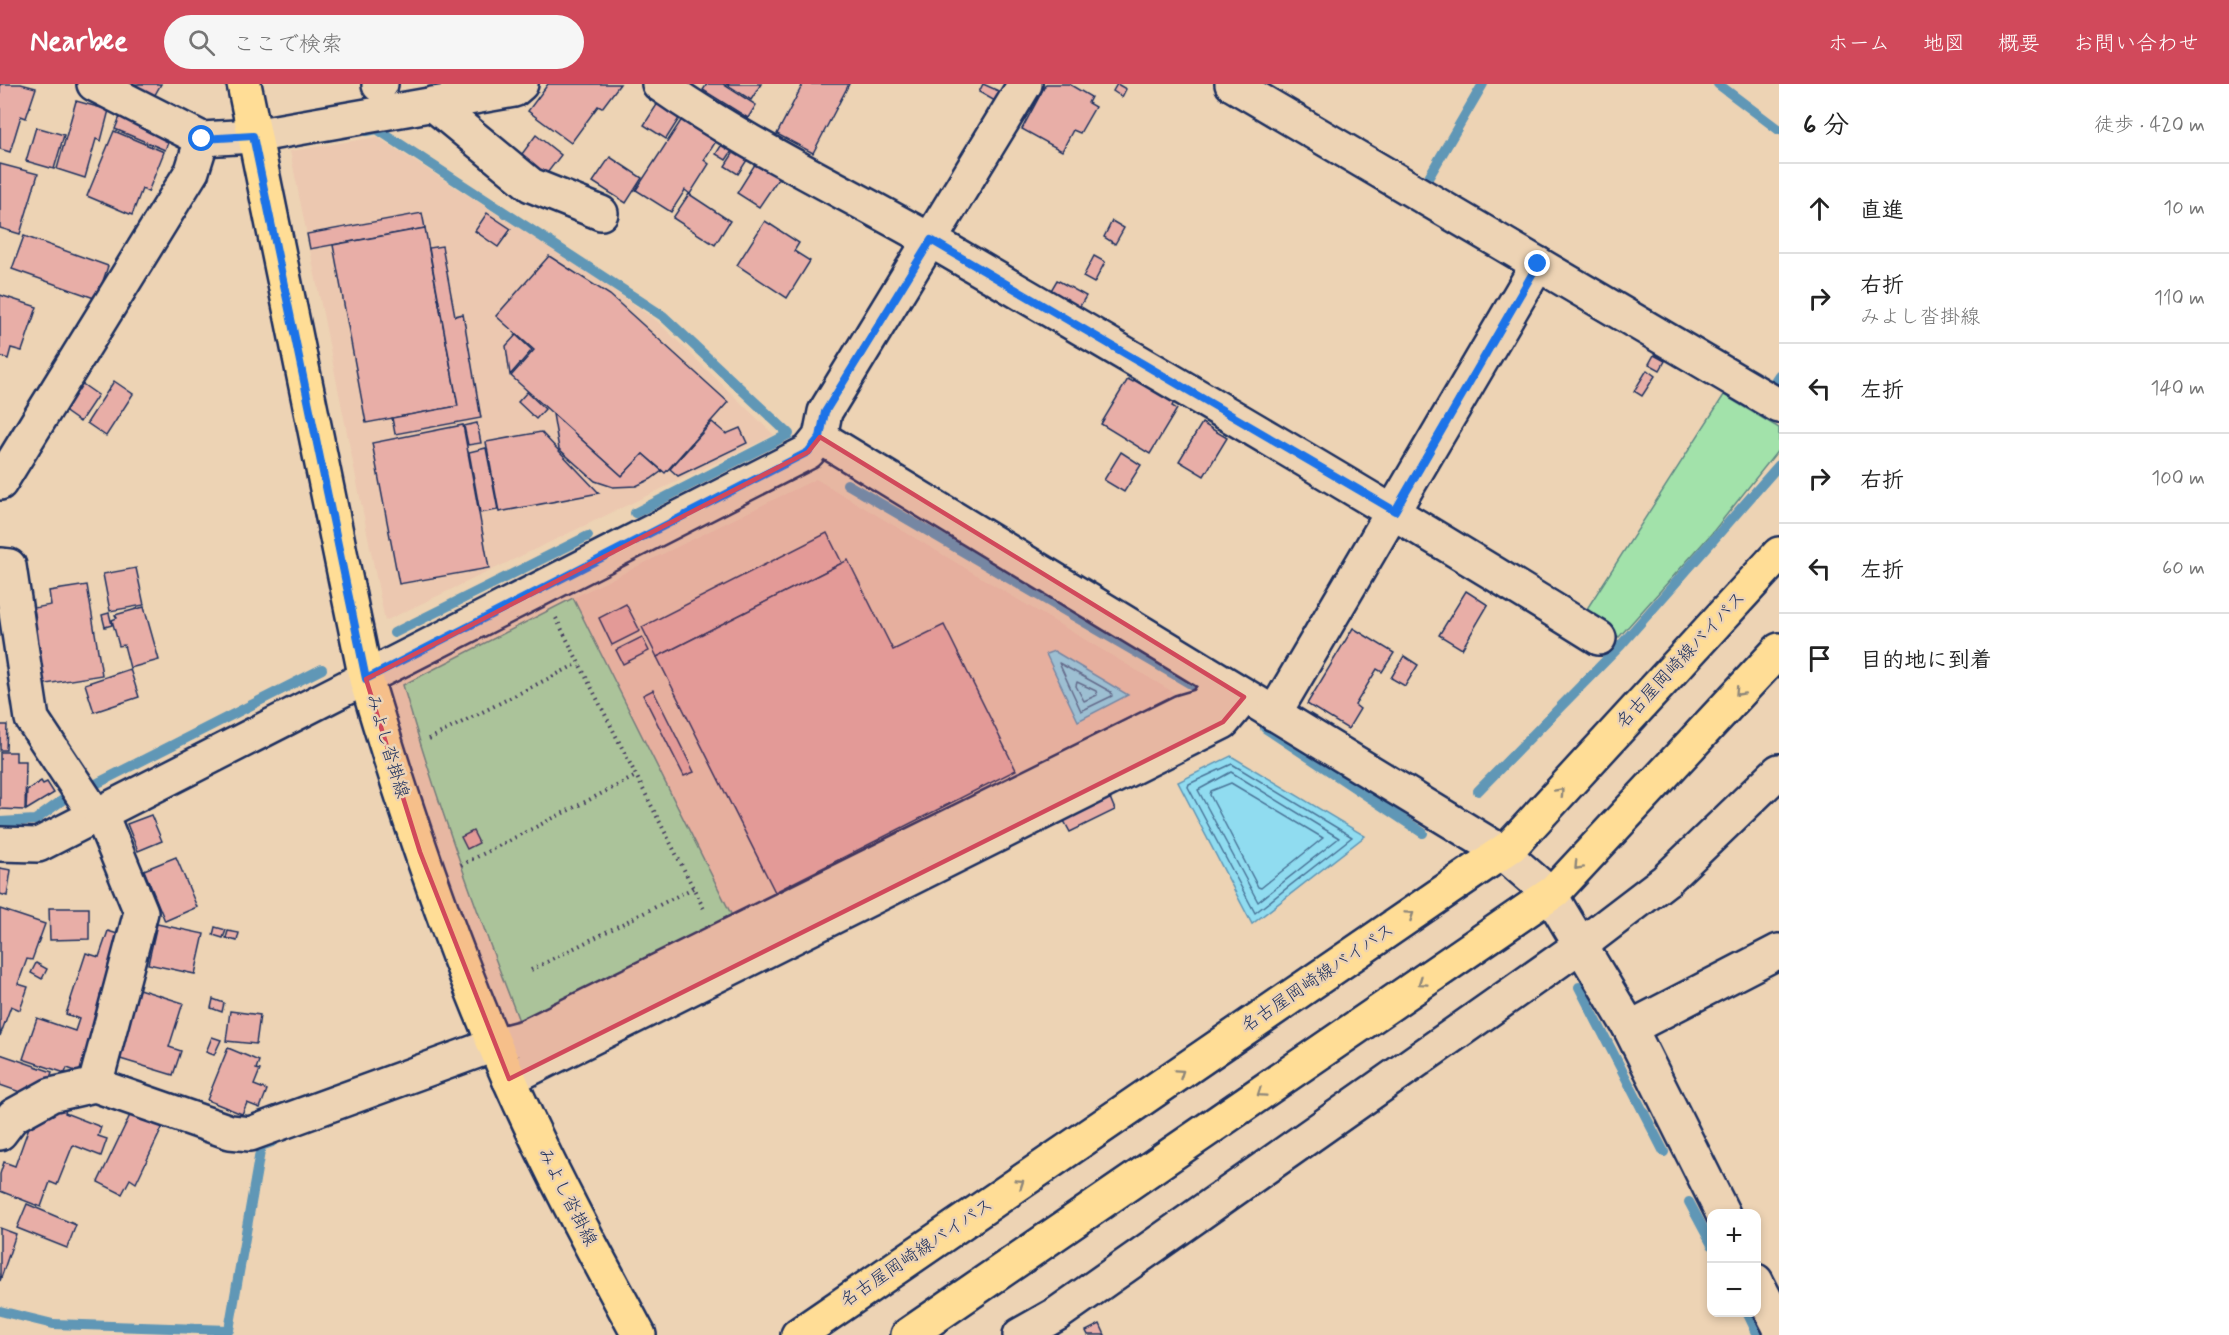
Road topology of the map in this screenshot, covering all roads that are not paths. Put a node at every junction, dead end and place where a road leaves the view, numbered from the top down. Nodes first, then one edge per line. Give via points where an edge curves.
1 (94, 84) edge
2 (244, 84) edge
3 (521, 84) edge
4 (659, 84) edge
5 (1025, 84) edge
6 (1232, 84) edge
7 (433, 104) junction
8 (253, 136) junction
9 (202, 139) junction
10 (601, 213) dead end
11 (931, 240) junction
12 (1538, 264) junction
13 (1779, 406) edge
14 (820, 437) junction
15 (0, 483) edge
16 (1395, 511) junction
17 (1779, 554) edge
18 (0, 565) edge
19 (1599, 638) dead end
20 (1779, 650) edge
21 (366, 679) junction
22 (1233, 689) junction
23 (1274, 714) junction
24 (1779, 771) edge
25 (98, 813) junction
26 (0, 844) edge
27 (1502, 852) junction
28 (1550, 894) junction
29 (1581, 945) junction
30 (1779, 951) edge
31 (1630, 1028) junction
32 (494, 1045) junction
33 (509, 1079) junction
34 (95, 1085) junction
35 (0, 1133) edge
36 (1720, 1209) edge
37 (1761, 1291) edge
38 (1063, 1324) edge
39 (1779, 1326) edge
40 (639, 1335) edge
41 (798, 1335) edge
42 (908, 1335) edge
43 (1020, 1335) edge

1 - 9 street
2 - 8 main road, みよし沓掛線
3 - 7 street via 514,90
4 - 11 street via 755,143
5 - 11 street
6 - 12 street
7 - 8 street
7 - 10 street via 531,185
8 - 9 street
8 - 21 main road, みよし沓掛線
9 - 15 street via 192,171
11 - 14 street via 825,412
11 - 16 street
12 - 13 street
12 - 16 street
14 - 21 street via 808,452
14 - 22 street
16 - 19 street
16 - 23 street
27 -> 17 main road, 名古屋岡崎線バイパス
18 - 25 street via 9,566 32,720
20 -> 28 main road
21 - 25 street
21 - 32 main road, みよし沓掛線 via 420,852
22 - 23 street
22 - 32 street via 1205,705 1181,711 525,1037
22 - 33 street via 1223,722
23 - 27 street
24 - 29 street via 1666,880
25 - 26 street via 38,845
25 - 34 street via 141,912
27 - 28 street
41 -> 27 main road, 名古屋岡崎線バイパス
28 - 29 street
28 -> 42 main road
29 - 31 street
29 - 38 street
30 - 31 street
31 - 36 street
32 - 33 main road, みよし沓掛線
32 - 34 street via 250,1134 230,1132
33 - 40 main road, みよし沓掛線
34 - 35 street via 51,1095 14,1116
37 - 39 street
38 - 43 street

